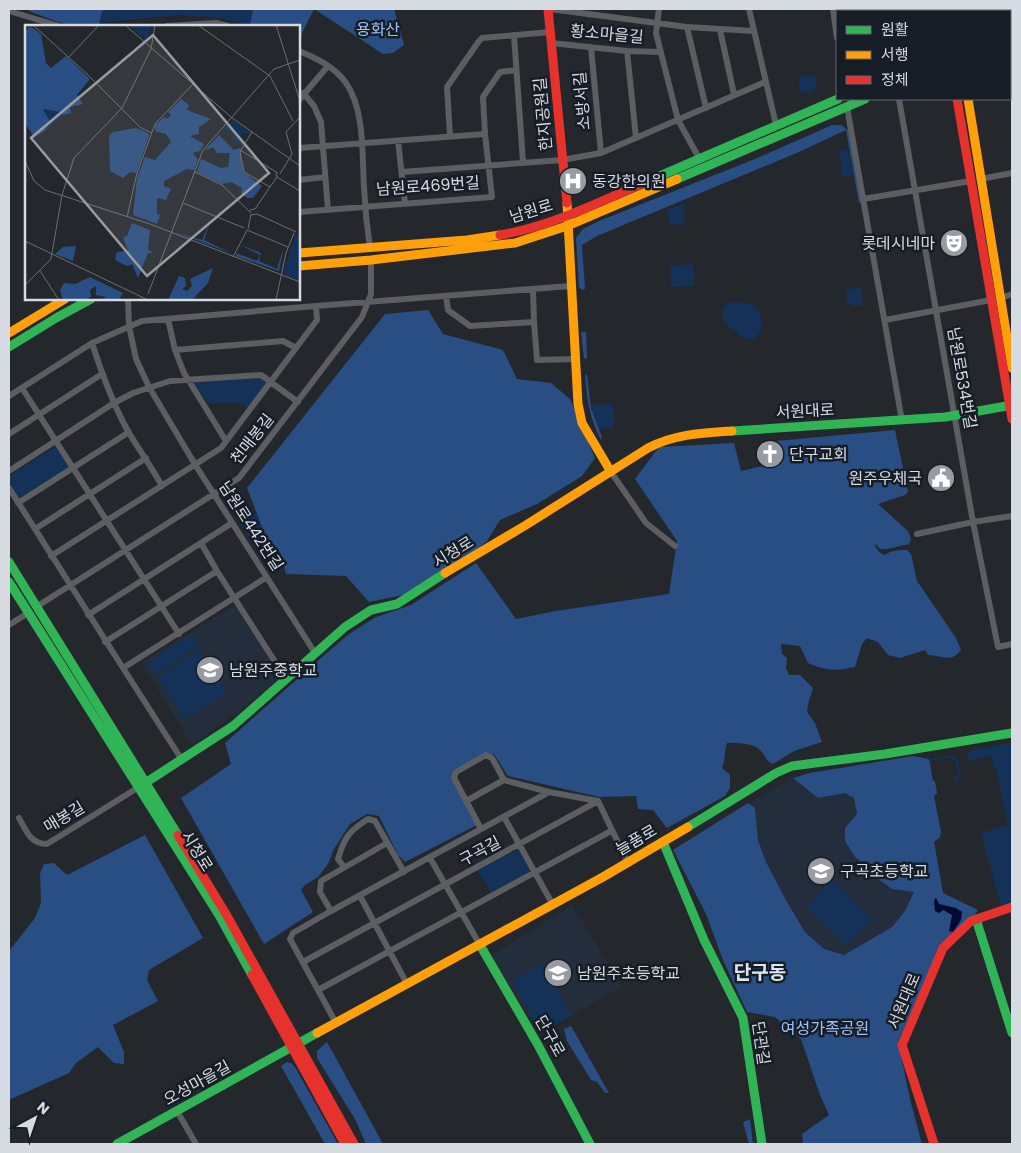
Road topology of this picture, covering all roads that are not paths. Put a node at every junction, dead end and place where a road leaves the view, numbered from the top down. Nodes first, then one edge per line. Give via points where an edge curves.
1 (549, 9) edge
2 (659, 9) edge
3 (749, 9) edge
4 (833, 9) edge
5 (9, 11) edge
6 (657, 23) junction
7 (57, 25) edge
8 (183, 25) edge
9 (224, 25) edge
10 (687, 27) junction
11 (720, 30) junction
12 (754, 31) junction
13 (836, 31) edge
14 (550, 32) junction
15 (514, 35) junction
16 (551, 43) junction
17 (591, 47) junction
18 (300, 51) edge
19 (627, 51) junction
20 (660, 52) junction
21 (328, 66) junction
22 (516, 70) junction
23 (765, 82) junction
24 (301, 93) edge
25 (734, 94) junction
26 (836, 100) edge
27 (860, 100) edge
28 (899, 100) edge
29 (957, 100) edge
30 (968, 100) edge
31 (846, 103) edge
32 (706, 108) junction
33 (678, 120) junction
34 (776, 125) junction
35 (485, 134) junction
36 (450, 136) junction
37 (636, 138) junction
38 (398, 141) junction
39 (361, 144) junction
40 (323, 146) junction
41 (300, 148) edge
42 (600, 153) junction
43 (699, 158) junction
44 (562, 160) junction
45 (523, 162) junction
46 (488, 165) junction
47 (402, 172) junction
48 (1012, 173) edge
49 (326, 177) junction
50 (981, 179) junction
51 (300, 180) edge
52 (971, 181) junction
53 (914, 190) junction
54 (863, 200) junction
55 (405, 203) junction
56 (365, 206) junction
57 (328, 210) junction
58 (300, 212) edge
59 (568, 216) junction
60 (567, 226) junction
61 (370, 248) junction
62 (300, 253) edge
63 (371, 260) junction
64 (300, 266) edge
65 (570, 286) junction
66 (533, 290) junction
67 (1012, 294) edge
68 (446, 296) junction
69 (1001, 298) junction
70 (63, 300) edge
71 (89, 300) edge
72 (128, 300) edge
73 (991, 300) junction
74 (368, 303) junction
75 (316, 306) junction
76 (935, 310) junction
77 (168, 319) junction
78 (885, 320) junction
79 (534, 322) junction
80 (129, 326) junction
81 (9, 333) edge
82 (92, 343) junction
83 (9, 347) edge
84 (296, 348) junction
85 (175, 350) junction
86 (575, 359) junction
87 (1012, 368) edge
88 (102, 374) junction
89 (188, 380) junction
90 (270, 382) junction
91 (149, 387) junction
92 (22, 388) junction
93 (9, 396) edge
94 (298, 402) junction
95 (114, 403) junction
96 (1011, 405) edge
97 (39, 414) junction
98 (955, 416) junction
99 (1012, 418) edge
100 (902, 420) junction
101 (129, 432) junction
102 (9, 434) edge
103 (56, 441) junction
104 (226, 441) junction
105 (146, 458) junction
106 (196, 466) junction
107 (73, 467) junction
108 (9, 471) edge
109 (611, 472) junction
110 (162, 486) junction
111 (9, 488) edge
112 (90, 494) junction
113 (214, 494) junction
114 (18, 503) junction
115 (1012, 516) edge
116 (107, 521) junction
117 (974, 522) junction
118 (232, 523) junction
119 (35, 530) junction
120 (917, 534) dead end
121 (201, 543) junction
122 (675, 546) dead end
123 (126, 550) junction
124 (51, 556) junction
125 (9, 562) edge
126 (217, 571) junction
127 (267, 577) junction
128 (145, 580) junction
129 (9, 582) edge
130 (70, 586) junction
131 (234, 598) junction
132 (162, 606) junction
133 (32, 610) junction
134 (88, 615) junction
135 (9, 625) edge
136 (179, 634) junction
137 (105, 642) junction
138 (1012, 644) edge
139 (315, 653) junction
140 (123, 668) junction
141 (286, 679) junction
142 (1012, 733) edge
143 (182, 760) junction
144 (504, 780) junction
145 (143, 785) junction
146 (549, 792) junction
147 (466, 801) junction
148 (598, 801) junction
149 (504, 816) junction
150 (19, 818) dead end
151 (481, 829) junction
152 (611, 831) junction
153 (663, 842) junction
154 (387, 843) junction
155 (520, 845) junction
156 (430, 858) junction
157 (628, 863) junction
158 (344, 868) junction
159 (404, 872) junction
160 (535, 872) junction
161 (445, 885) junction
162 (360, 896) junction
163 (553, 905) junction
164 (1012, 907) edge
165 (331, 911) junction
166 (461, 913) junction
167 (976, 919) junction
168 (374, 924) junction
169 (480, 945) junction
170 (390, 951) junction
171 (303, 962) junction
172 (408, 984) junction
173 (318, 990) junction
174 (336, 1023) junction
175 (1012, 1033) edge
176 (294, 1045) junction
177 (177, 1111) junction
178 (118, 1144) edge
179 (196, 1144) edge
180 (345, 1144) edge
181 (354, 1144) edge
182 (590, 1144) edge
183 (762, 1144) edge
184 (934, 1144) edge

1 - 6 street, 황소마을길
1 - 14 street, 한지공원길
2 - 6 street, 황소마을길
3 - 12 street
4 - 13 street
5 - 7 street
6 - 10 street, 황소마을길
6 - 20 street, 황소마을길
8 - 9 street
10 - 11 street, 황소마을길
10 - 32 street
11 - 12 street, 황소마을길
11 - 25 street
12 - 23 street
14 - 15 street
14 - 16 street, 한지공원길
15 - 22 street
15 - 36 street via 482,38 447,87
16 - 17 street, 황소마을길
16 - 44 street, 한지공원길
17 - 19 street, 황소마을길
17 - 42 street, 소방서길
18 - 21 street, 남원로469번길
19 - 20 street, 황소마을길
19 - 37 street
20 - 33 street, 황소마을길
21 - 24 street
21 - 39 street, 남원로469번길 via 346,83 353,98
22 - 35 street via 500,72 483,97
22 - 45 street
23 - 25 street
23 - 34 street
24 - 40 street via 314,106 322,122
25 - 32 street
26 - 34 street, 남원로
27 - 31 street, 남원로
28 - 53 street, 남원로534번길
29 - 52 street
30 - 50 street
31 - 54 street
31 - 60 street, 남원로
32 - 33 street
33 - 37 street
33 - 43 street, 황소마을길
34 - 43 street, 남원로
35 - 36 street
35 - 46 street
36 - 38 street
37 - 42 street
38 - 39 street
38 - 47 street
39 - 40 street
39 - 56 street, 남원로469번길
40 - 41 street
40 - 49 street
42 - 44 street
43 - 59 street, 남원로
44 - 45 street
44 - 59 street, 한지공원길
45 - 46 street
46 - 47 street
46 - 55 street, 남원로469번길 via 492,197
47 - 55 street
48 - 50 street
49 - 51 street
49 - 57 street
50 - 69 street
52 - 53 street
52 - 73 street
53 - 54 street
53 - 76 street, 남원로534번길
54 - 78 street
55 - 56 street, 남원로469번길
56 - 57 street, 남원로469번길
56 - 61 street, 남원로469번길
57 - 58 street, 남원로469번길
59 - 60 street, 한지공원길
59 - 61 street, 남원로 via 518,232
60 - 63 street, 남원로 via 515,243
60 - 65 street, 남원로
61 - 62 street, 남원로
61 - 63 street, 남원로469번길
63 - 64 street, 남원로
63 - 74 street, 천매봉길
65 - 66 street
65 - 86 street, 남원로
66 - 68 street
66 - 79 street
67 - 69 street
68 - 74 street
68 - 79 street via 448,310 470,326
69 - 73 street
69 - 87 street
70 - 81 street
71 - 83 street
72 - 80 street, 남원로442번길
73 - 76 street
73 - 96 street
74 - 75 street
74 - 94 street, 천매봉길 via 362,317
75 - 77 street
75 - 84 street, 천매봉길 via 316,320
76 - 78 street
76 - 98 street, 남원로534번길
77 - 80 street via 142,321
77 - 85 street, 천매봉길
78 - 100 street
79 - 86 street via 537,360
80 - 82 street
80 - 91 street, 남원로442번길 via 136,359
82 - 88 street
82 - 92 street
84 - 85 street via 283,341
84 - 90 street, 천매봉길
85 - 89 street, 천매봉길
86 - 109 street, 남원로 via 582,423
88 - 95 street
88 - 97 street
89 - 90 street via 261,376
89 - 91 street
89 - 104 street, 천매봉길
90 - 94 street
90 - 104 street, 천매봉길
91 - 95 street
91 - 106 street, 남원로442번길
92 - 93 street
92 - 97 street
94 - 113 street, 천매봉길 via 239,478
95 - 101 street
95 - 103 street
96 - 98 street, 서원대로
96 - 99 street
97 - 102 street
97 - 103 street
98 - 100 street, 서원대로
98 - 117 street, 남원로534번길
100 - 109 street, 서원대로 via 689,434 664,440
101 - 105 street
101 - 107 street
103 - 107 street
103 - 108 street
104 - 106 street, 천매봉길
105 - 110 street
105 - 112 street
106 - 110 street, 천매봉길
106 - 113 street, 남원로442번길
107 - 112 street
107 - 114 street
109 - 122 street, 남원로 via 646,523
109 - 139 street, 시청로 via 397,604 371,610
110 - 116 street, 천매봉길
111 - 114 street
112 - 116 street
112 - 119 street
113 - 118 street, 남원로442번길
113 - 123 street, 천매봉길
114 - 119 street
115 - 117 street
116 - 123 street
116 - 124 street, 천매봉길
117 - 120 street
117 - 138 street, 남원로534번길 via 998,647
118 - 121 street
118 - 127 street, 남원로442번길
119 - 124 street
121 - 126 street
121 - 128 street
123 - 128 street
123 - 130 street, 천매봉길
124 - 130 street
125 - 133 street, 시청로
126 - 131 street
126 - 132 street
127 - 131 street
127 - 139 street, 남원로442번길
128 - 132 street
128 - 134 street
129 - 133 street, 시청로
130 - 133 street, 천매봉길
130 - 134 street
131 - 136 street
131 - 141 street
132 - 136 street
132 - 137 street
133 - 135 street, 천매봉길
133 - 145 street, 시청로
134 - 137 street
136 - 140 street
137 - 140 street
139 - 141 street, 시청로
140 - 143 street
141 - 143 street, 시청로 via 234,726
142 - 153 street, 늘품로 via 792,766
143 - 145 street, 시청로
144 - 146 street
144 - 147 street
144 - 147 street, 구곡길 via 492,758 486,755 464,767 456,772 454,778
145 - 150 street, 매봉길 via 47,844 33,841
145 - 176 street, 시청로
146 - 148 street
146 - 149 street, 구곡길
147 - 151 street, 구곡길
148 - 152 street
148 - 155 street, 구곡길
149 - 151 street, 구곡길
149 - 155 street
151 - 156 street, 구곡길
152 - 157 street
152 - 160 street
153 - 157 street, 늘품로
153 - 183 street, 단관길 via 704,940 743,1018
154 - 158 street
154 - 158 street via 375,821 368,820 354,828 348,834 338,859
154 - 159 street
155 - 160 street
155 - 161 street, 구곡길
156 - 159 street, 구곡길
156 - 161 street
157 - 163 street, 늘품로
158 - 165 street via 321,882 320,892
159 - 162 street, 구곡길
160 - 163 street
160 - 166 street
161 - 166 street
161 - 168 street, 구곡길
162 - 165 street, 구곡길
162 - 168 street
163 - 169 street, 늘품로
164 - 167 street, 서원대로
165 - 171 street, 구곡길 via 293,933 290,938
166 - 169 street
166 - 170 street
167 - 175 street
167 - 184 street, 서원대로 via 964,926 943,948 902,1045
168 - 170 street
168 - 171 street, 구곡길
169 - 172 street, 늘품로
169 - 182 street, 단구로
170 - 172 street
170 - 173 street
171 - 173 street, 구곡길
172 - 174 street, 늘품로
173 - 174 street, 구곡길
174 - 176 street, 늘품로
176 - 177 street, 오성마을길
176 - 180 street, 시청로
176 - 181 street, 시청로
177 - 178 street, 오성마을길
177 - 179 street

